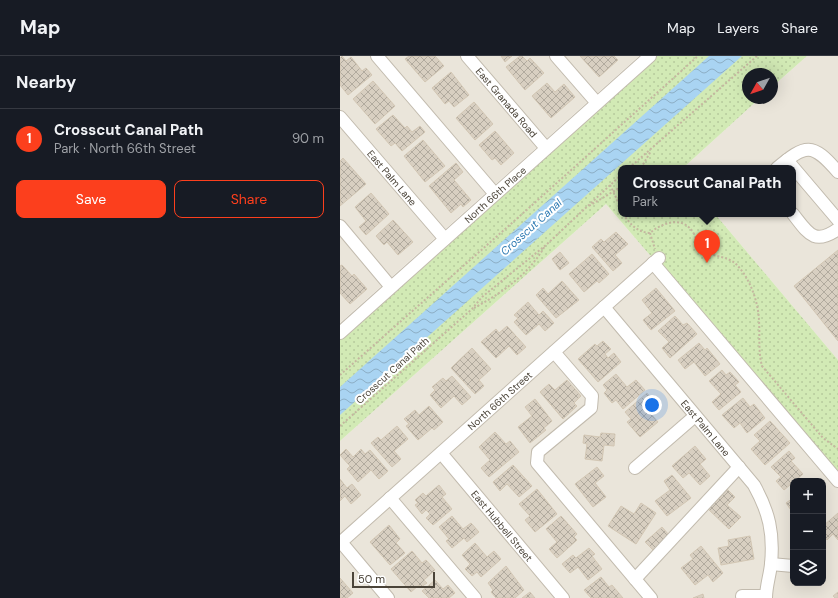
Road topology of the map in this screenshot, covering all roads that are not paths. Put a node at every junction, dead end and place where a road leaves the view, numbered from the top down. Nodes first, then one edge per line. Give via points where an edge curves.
1 (377, 56) edge
2 (467, 56) edge
3 (556, 56) edge
4 (647, 57) edge
5 (597, 103) junction
6 (340, 117) edge
7 (546, 148) junction
8 (787, 160) junction
9 (781, 165) edge
10 (791, 165) edge
11 (796, 171) edge
12 (838, 172) edge
13 (495, 194) junction
14 (794, 217) edge
15 (838, 220) edge
16 (340, 226) edge
17 (838, 229) edge
18 (445, 239) junction
19 (391, 287) junction
20 (604, 307) junction
21 (340, 332) edge
22 (554, 352) junction
23 (695, 416) junction
24 (440, 453) junction
25 (739, 467) junction
26 (635, 468) dead end
27 (838, 482) edge
28 (390, 498) junction
29 (340, 543) edge
30 (771, 564) junction
31 (790, 566) edge
32 (635, 579) junction
33 (742, 596) dead end
34 (766, 597) edge
35 (388, 598) edge
36 (475, 598) edge
37 (563, 598) edge
38 (651, 598) edge

1 - 13 street
2 - 7 street, East Granada Road
3 - 5 street
4 - 5 street, North 66th Place
5 - 7 street, North 66th Place
6 - 18 street, East Palm Lane
7 - 13 street, North 66th Place
8 - 9 street
8 - 10 street
8 - 12 street via 798,151 808,148 816,151
11 - 15 street
13 - 18 street, North 66th Place
14 - 17 street via 808,234 815,237 830,234
16 - 19 street
18 - 19 street, North 66th Place
19 - 21 street, North 66th Place
20 - 22 street, North 66th Street
20 - 23 street, East Palm Lane
20 - 27 street, North 66th Street via 656,260
22 - 24 street, North 66th Street
22 - 32 street via 592,396 591,408 538,452 537,463
23 - 25 street, East Palm Lane
23 - 26 street
24 - 28 street, North 66th Street
24 - 37 street, East Hubbell Street
25 - 30 street, East Palm Lane via 754,485 766,506 770,528
25 - 32 street
28 - 29 street, North 66th Street
28 - 36 street
29 - 35 street
30 - 31 street
30 - 34 street, East Palm Lane
32 - 38 street
33 - 34 street, East Palm Lane

